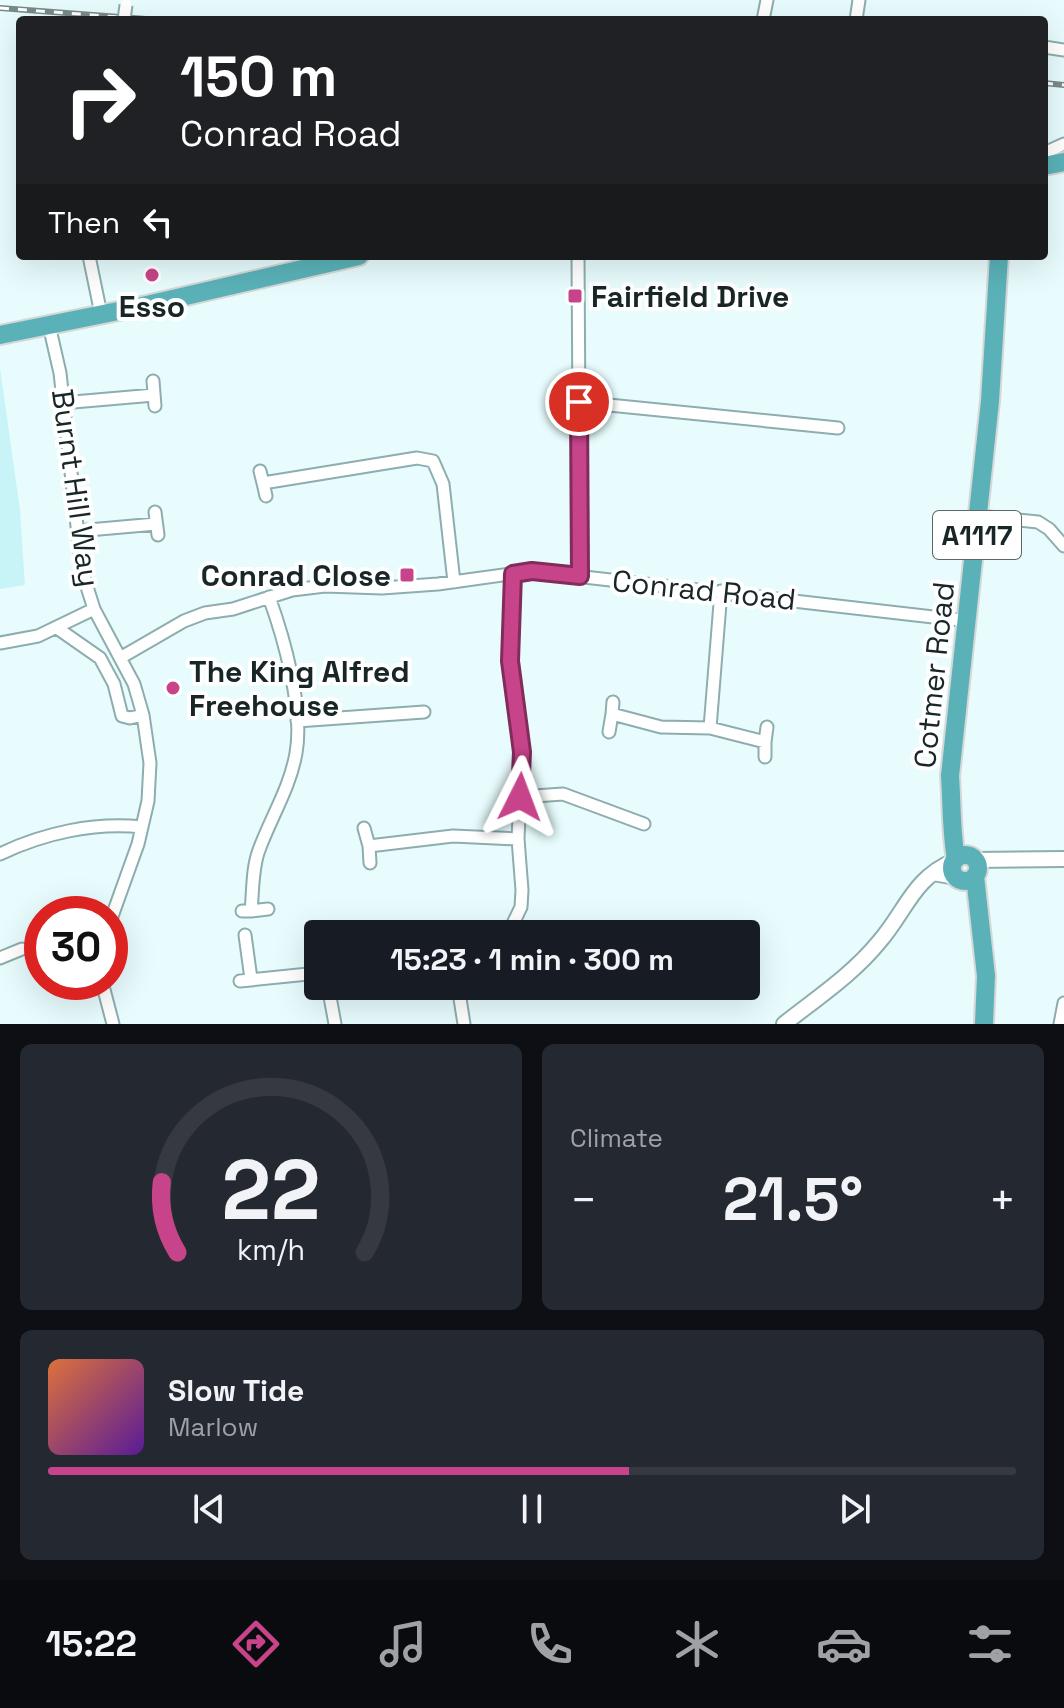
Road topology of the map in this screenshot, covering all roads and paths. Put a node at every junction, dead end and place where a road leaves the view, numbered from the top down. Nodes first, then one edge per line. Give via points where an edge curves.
1 (90, 260) edge
2 (341, 260) edge
3 (578, 260) edge
4 (999, 260) edge
5 (101, 314) junction
6 (49, 325) junction
7 (0, 335) edge
8 (153, 381) dead end
9 (579, 402) junction
10 (62, 403) junction
11 (838, 428) dead end
12 (266, 496) dead end
13 (979, 516) junction
14 (156, 524) dead end
15 (77, 531) junction
16 (1064, 546) edge
17 (513, 574) junction
18 (580, 576) junction
19 (454, 582) junction
20 (721, 591) junction
21 (269, 597) junction
22 (94, 609) junction
23 (968, 621) junction
24 (57, 628) junction
25 (0, 643) edge
26 (120, 658) junction
27 (424, 712) dead end
28 (143, 715) junction
29 (297, 721) junction
30 (767, 727) dead end
31 (710, 728) junction
32 (609, 732) dead end
33 (765, 742) junction
34 (765, 757) dead end
35 (520, 797) junction
36 (644, 824) dead end
37 (142, 827) junction
38 (364, 828) dead end
39 (518, 839) junction
40 (369, 846) junction
41 (0, 854) edge
42 (1064, 859) edge
43 (370, 863) dead end
44 (965, 868) junction
45 (119, 896) edge
46 (268, 909) dead end
47 (515, 920) edge
48 (245, 935) dead end
49 (22, 949) dead end
50 (0, 958) edge
51 (304, 974) edge
52 (107, 1000) edge
53 (331, 1000) edge
54 (460, 1000) edge
55 (1064, 1003) edge
56 (113, 1024) edge
57 (335, 1024) edge
58 (464, 1024) edge
59 (784, 1024) edge
60 (984, 1024) edge
61 (1060, 1024) edge

1 - 5 street
2 - 5 highway
3 - 9 street
4 - 13 highway, Cotmer Road / A1117
5 - 6 highway
6 - 7 highway
6 - 10 street, Burnt Hill Way
8 - 10 street via 154,400
9 - 11 street
9 - 18 street
10 - 15 street, Burnt Hill Way
12 - 19 street via 262,477 417,458 433,461 443,484
13 - 16 street via 1045,524
13 - 23 highway, Cotmer Road / A1117
14 - 15 street
15 - 22 street, Burnt Hill Way
17 - 18 street, Conrad Road
17 - 19 street, Conrad Road
17 - 35 street via 510,661 522,752
18 - 20 street, Conrad Road
19 - 21 street, Conrad Road via 325,586
20 - 23 street, Conrad Road
20 - 31 street
21 - 26 street, Conrad Road via 184,621
21 - 29 street via 285,644
22 - 24 street
22 - 26 street, Burnt Hill Way
23 - 44 highway, Cotmer Road / A1117 via 950,776 951,827
24 - 25 street
24 - 28 street via 100,658 122,716
26 - 28 street, Burnt Hill Way
27 - 29 street
28 - 37 street, Burnt Hill Way via 150,763
29 - 46 street via 296,751 285,792 257,853 247,911
30 - 33 street
31 - 32 street via 661,727 612,708
31 - 33 street
33 - 34 street
35 - 36 street via 563,794
35 - 39 street
37 - 41 street via 54,833
37 - 45 street, Burnt Hill Way
38 - 40 street
39 - 40 street via 453,836
39 - 47 street via 521,907
40 - 43 street
42 - 44 street via 1014,859
44 - 59 street via 933,873 922,881 853,969
44 - 60 highway, A1117 via 986,976
48 - 51 street via 246,980
49 - 50 street
52 - 56 street
53 - 57 street
54 - 58 street
55 - 61 street

